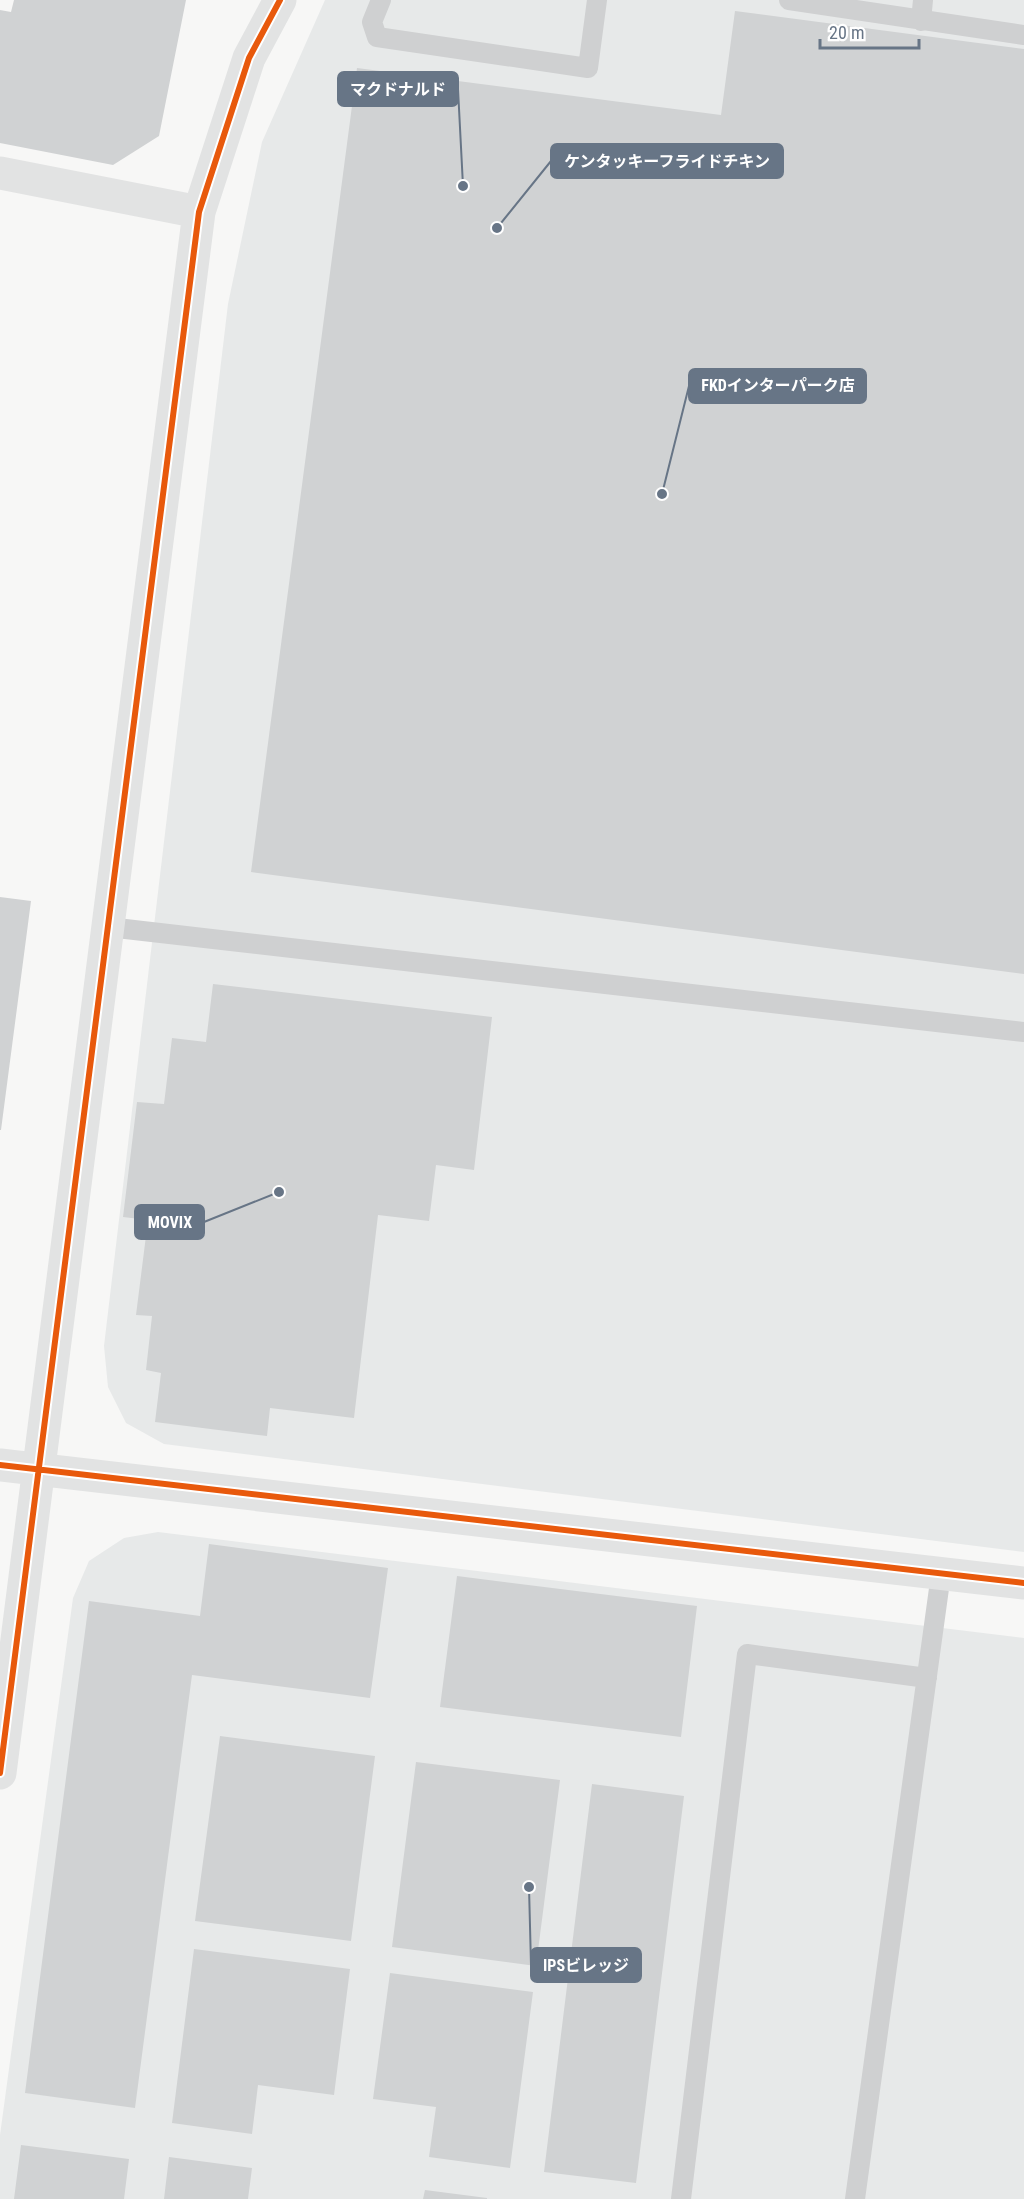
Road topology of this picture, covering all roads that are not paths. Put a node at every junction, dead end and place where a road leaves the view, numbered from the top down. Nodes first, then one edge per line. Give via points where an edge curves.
1 (280, 0) edge
2 (381, 0) edge
3 (597, 0) edge
4 (789, 0) edge
5 (924, 0) edge
6 (921, 21) junction
7 (1024, 35) edge
8 (0, 173) edge
9 (199, 212) junction
10 (108, 927) junction
11 (1024, 1032) edge
12 (0, 1465) edge
13 (39, 1470) junction
14 (941, 1574) junction
15 (1024, 1583) edge
16 (927, 1678) junction
17 (0, 1773) edge
18 (681, 2199) edge
19 (855, 2199) edge

1 - 9 street via 249,58
2 - 3 lane via 372,22 377,37 588,68
4 - 6 lane
5 - 6 lane
6 - 7 lane
8 - 9 street
9 - 10 street
10 - 11 lane
10 - 13 street
12 - 13 street
13 - 14 street
13 - 17 street
14 - 15 street
14 - 16 lane
16 - 18 lane via 747,1654
16 - 19 lane

